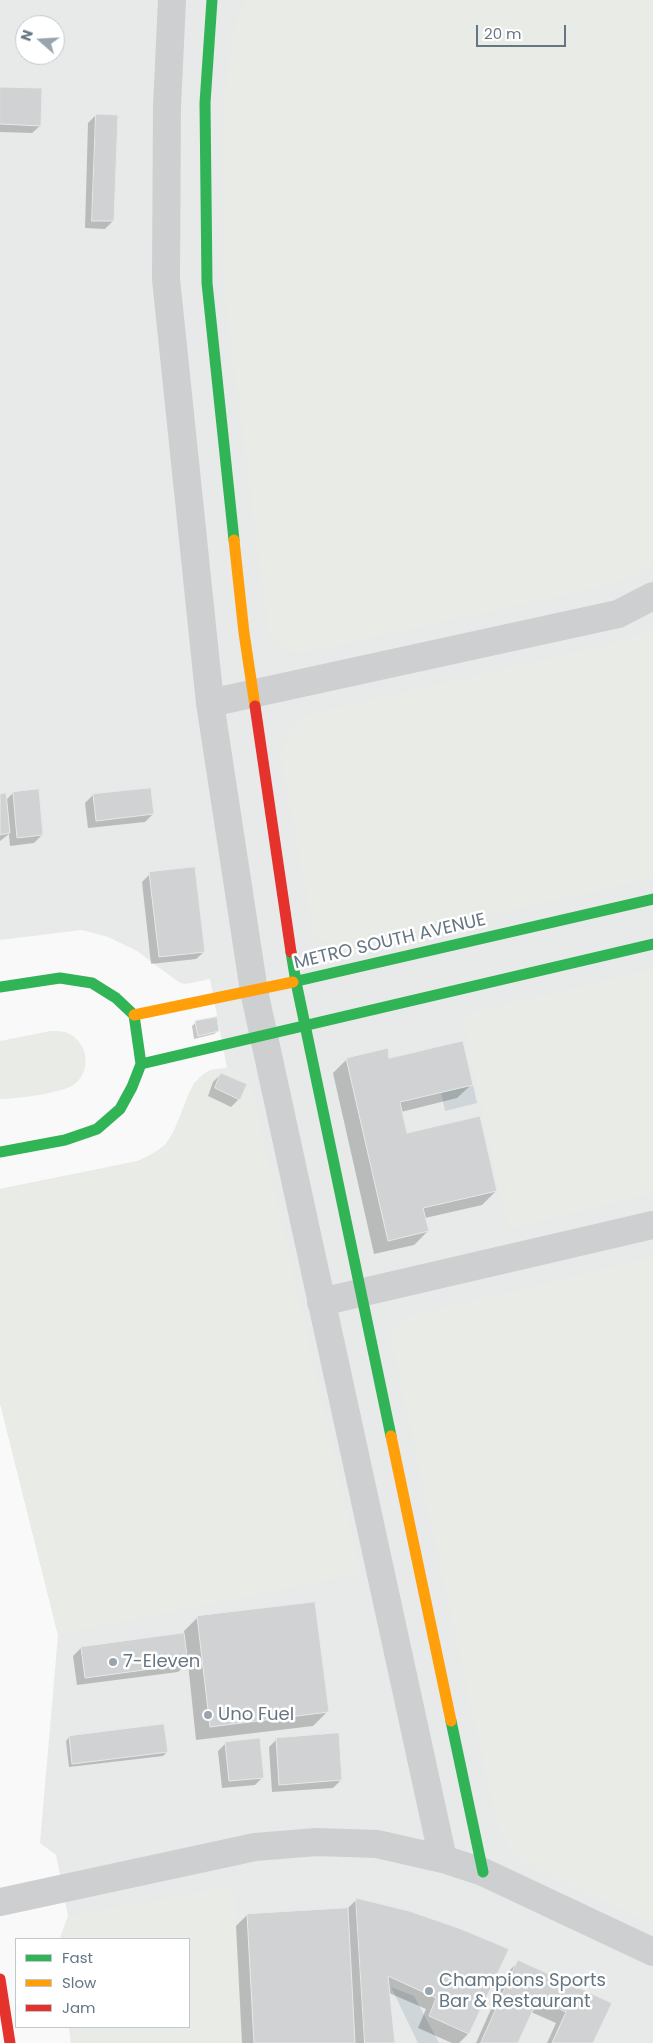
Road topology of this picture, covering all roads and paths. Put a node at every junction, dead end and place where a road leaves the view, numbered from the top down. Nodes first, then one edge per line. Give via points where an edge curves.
1 (172, 0) edge
2 (212, 0) edge
3 (653, 596) edge
4 (253, 694) junction
5 (210, 703) junction
6 (653, 899) edge
7 (653, 944) edge
8 (296, 982) junction
9 (0, 987) edge
10 (254, 992) junction
11 (134, 1015) junction
12 (306, 1026) junction
13 (264, 1036) junction
14 (141, 1064) junction
15 (0, 1152) edge
16 (653, 1225) edge
17 (361, 1294) junction
18 (321, 1302) junction
19 (443, 1858) junction
20 (483, 1872) junction
21 (0, 1902) edge
22 (653, 1952) edge
23 (0, 1979) edge
24 (10, 2043) edge

1 - 5 street via 167,107 166,279
2 - 4 street via 204,102 207,284
3 - 4 street via 618,614
4 - 5 street
4 - 8 street
5 - 10 street
6 - 8 street, METRO SOUTH AVENUE
7 - 12 street
8 - 10 street, METRO SOUTH AVENUE
8 - 12 street
9 - 11 street via 60,978 92,983 116,998
10 - 11 street, METRO SOUTH AVENUE
10 - 13 street
11 - 14 street
12 - 13 street
12 - 17 street
13 - 14 street
13 - 18 street
14 - 15 street via 120,1109 97,1129 65,1140
16 - 17 street
17 - 18 street
17 - 20 street
18 - 19 street
19 - 20 street
19 - 21 street via 377,1844 317,1842 255,1847
20 - 22 street
23 - 24 street

